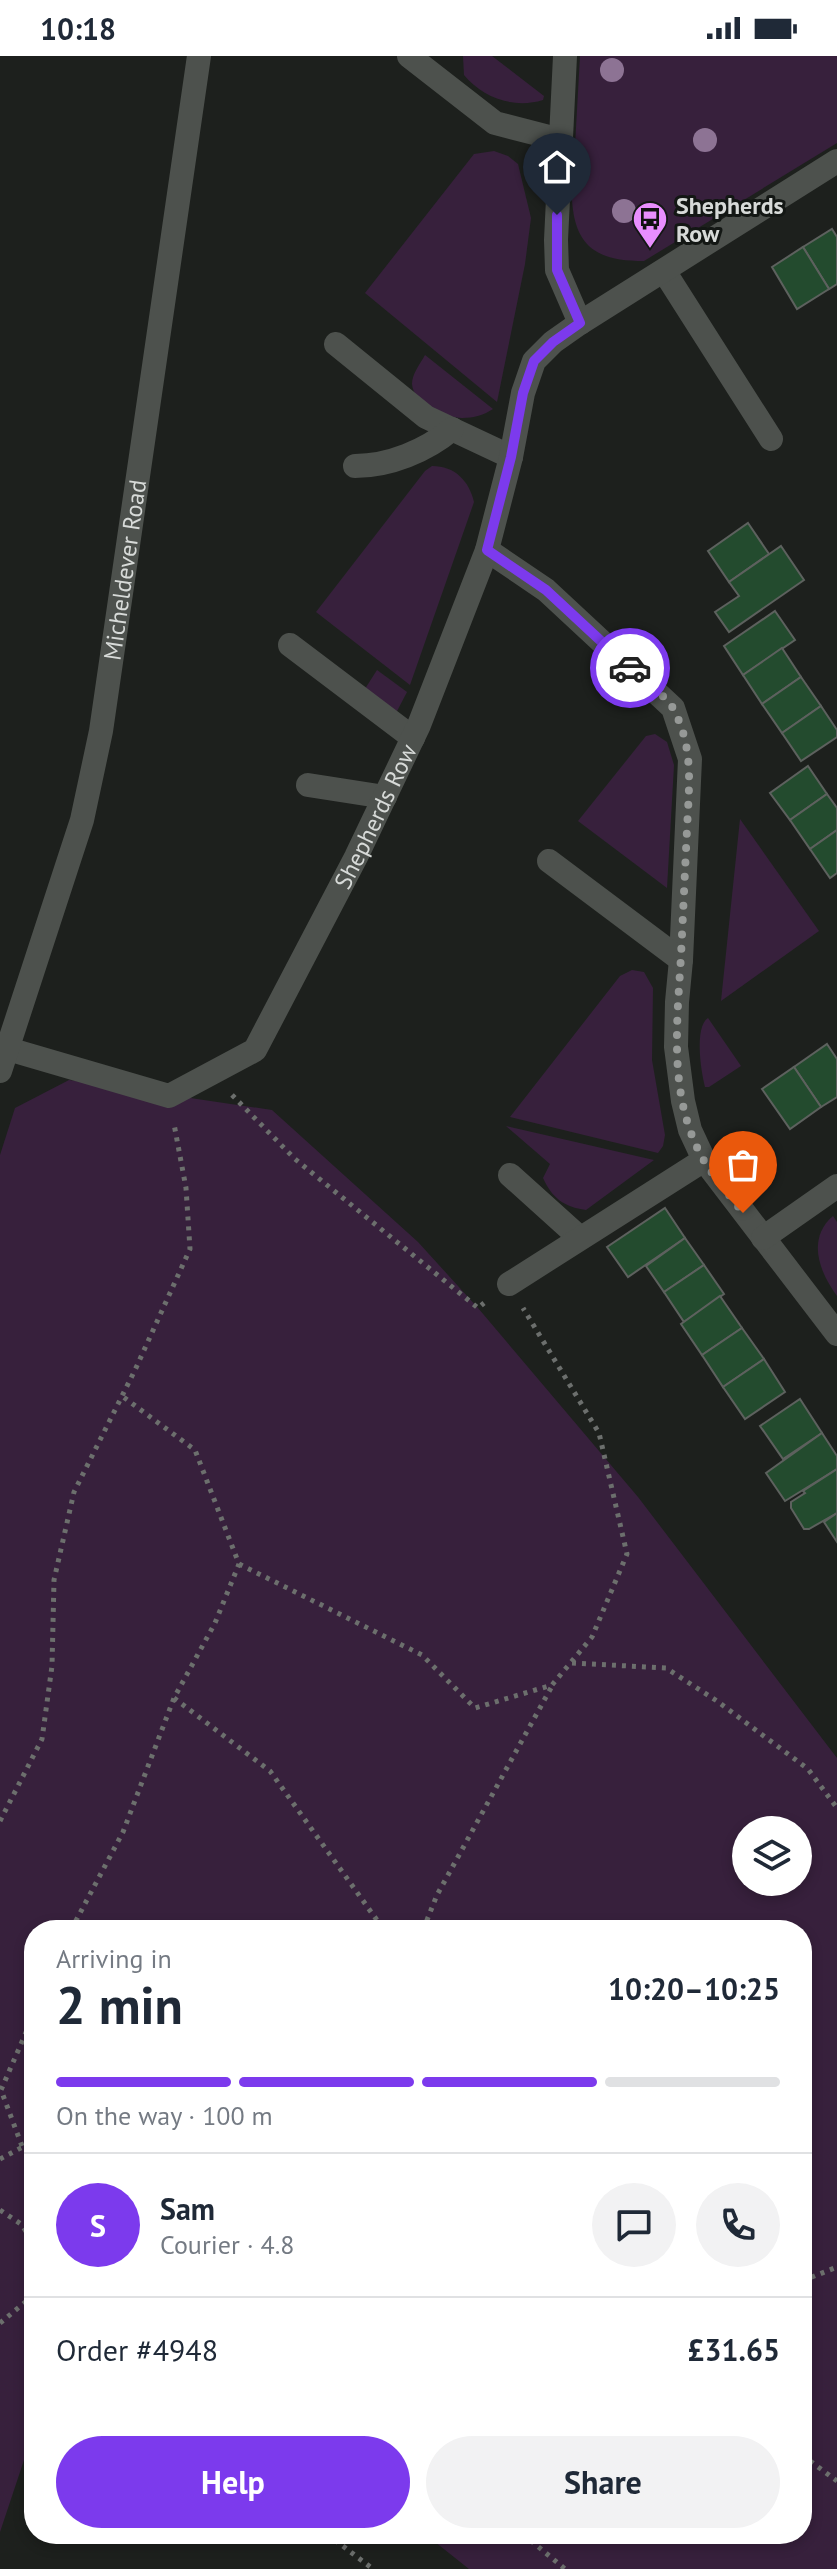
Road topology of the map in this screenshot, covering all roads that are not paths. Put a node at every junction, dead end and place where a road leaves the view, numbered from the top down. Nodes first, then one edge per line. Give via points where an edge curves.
1 (199, 56) edge
2 (409, 56) edge
3 (565, 56) edge
4 (561, 140) junction
5 (837, 161) edge
6 (664, 271) junction
7 (580, 323) junction
8 (336, 344) dead end
9 (452, 429) junction
10 (771, 439) dead end
11 (511, 457) junction
12 (355, 466) dead end
13 (487, 550) junction
14 (290, 645) dead end
15 (413, 738) junction
16 (308, 785) dead end
17 (385, 797) junction
18 (549, 861) dead end
19 (681, 960) junction
20 (4, 1060) edge
21 (704, 1160) junction
22 (510, 1175) dead end
23 (837, 1186) edge
24 (580, 1238) junction
25 (763, 1238) junction
26 (509, 1284) road end
27 (837, 1334) edge

1 - 20 street, Micheldever Road via 101,731 82,820
2 - 4 street via 495,123
3 - 4 street
4 - 7 street via 557,270
5 - 6 street, Shepherds Row
6 - 7 street, Shepherds Row
6 - 10 street
7 - 11 street, Shepherds Row via 534,361
8 - 9 street via 426,417
9 - 11 street
9 - 12 street via 436,443 409,454 374,466
11 - 13 street, Shepherds Row
13 - 15 street, Shepherds Row
13 - 19 street via 546,590 673,708 690,759
14 - 15 street
15 - 17 street, Shepherds Row
16 - 17 street
17 - 20 street, Shepherds Row via 255,1050 169,1096
18 - 19 street
19 - 21 street via 679,1074 690,1130
21 - 24 street
21 - 25 street
22 - 24 street
23 - 25 street
24 - 26 street
25 - 27 street

